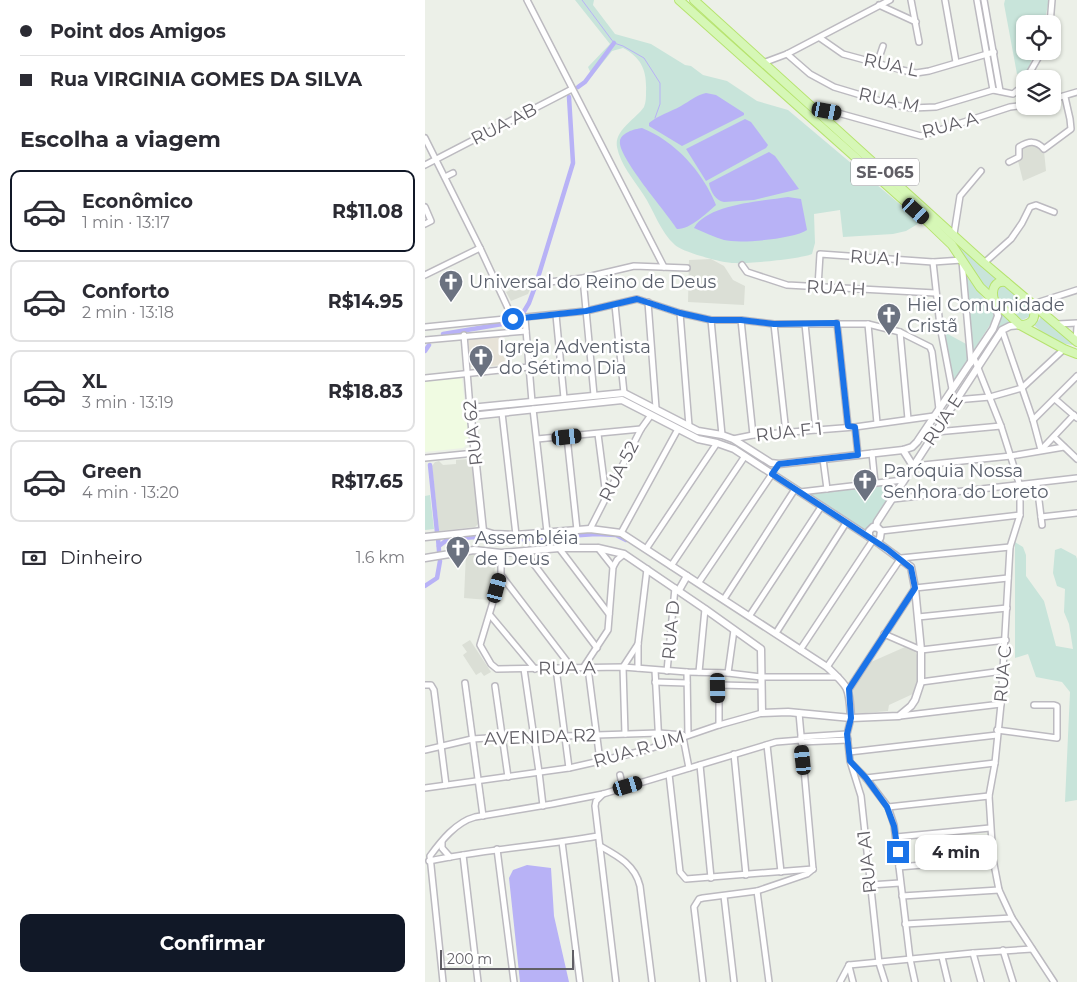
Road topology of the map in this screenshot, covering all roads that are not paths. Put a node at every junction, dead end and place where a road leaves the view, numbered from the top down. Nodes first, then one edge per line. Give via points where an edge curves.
1 (527, 0) edge
2 (679, 0) edge
3 (890, 0) edge
4 (911, 0) edge
5 (945, 0) edge
6 (977, 0) edge
7 (984, 0) edge
8 (1052, 0) edge
9 (699, 2) edge
10 (879, 5) junction
11 (1051, 15) edge
12 (916, 22) junction
13 (820, 38) junction
14 (919, 42) dead end
15 (883, 46) dead end
16 (994, 52) junction
17 (787, 54) junction
18 (987, 54) junction
19 (777, 58) junction
20 (956, 62) junction
21 (763, 63) junction
22 (877, 64) junction
23 (771, 70) junction
24 (572, 89) junction
25 (993, 90) junction
26 (1000, 91) junction
27 (1016, 92) edge
28 (1077, 92) edge
29 (1013, 94) junction
30 (1065, 96) junction
31 (1061, 97) edge
32 (1010, 106) junction
33 (1016, 106) edge
34 (817, 110) junction
35 (425, 138) edge
36 (436, 160) junction
37 (1009, 162) dead end
38 (425, 165) edge
39 (981, 171) dead end
40 (453, 173) dead end
41 (445, 176) junction
42 (425, 207) edge
43 (1054, 212) dead end
44 (425, 224) edge
45 (954, 234) junction
46 (480, 248) junction
47 (962, 261) junction
48 (933, 262) junction
49 (984, 263) junction
50 (742, 265) dead end
51 (664, 267) junction
52 (687, 268) dead end
53 (425, 275) edge
54 (583, 278) junction
55 (541, 282) dead end
56 (1007, 282) junction
57 (819, 287) junction
58 (1077, 290) edge
59 (935, 293) junction
60 (994, 300) junction
61 (648, 302) junction
62 (1033, 304) junction
63 (615, 305) junction
64 (586, 311) junction
65 (680, 313) junction
66 (556, 315) junction
67 (525, 318) junction
68 (513, 319) junction
69 (711, 320) junction
70 (741, 320) junction
71 (837, 323) junction
72 (1077, 323) edge
73 (774, 324) junction
74 (805, 324) junction
75 (868, 324) junction
76 (1058, 324) junction
77 (1020, 326) junction
78 (425, 327) edge
79 (1077, 327) edge
80 (526, 330) junction
81 (1001, 330) junction
82 (900, 332) junction
83 (464, 335) junction
84 (425, 340) edge
85 (1051, 342) junction
86 (1077, 342) edge
87 (1064, 349) junction
88 (1077, 354) edge
89 (973, 360) junction
90 (979, 366) junction
91 (529, 367) junction
92 (467, 374) junction
93 (425, 378) edge
94 (1076, 378) edge
95 (1022, 388) junction
96 (953, 389) junction
97 (624, 393) junction
98 (594, 395) junction
99 (990, 397) junction
100 (564, 398) junction
101 (1055, 398) junction
102 (955, 400) junction
103 (533, 402) junction
104 (470, 408) junction
105 (656, 408) junction
106 (533, 409) junction
107 (939, 409) junction
108 (502, 413) junction
109 (651, 415) junction
110 (471, 416) junction
111 (934, 416) junction
112 (1076, 417) edge
113 (908, 419) junction
114 (1033, 420) junction
115 (877, 424) junction
116 (689, 426) junction
117 (848, 426) junction
118 (1001, 426) junction
119 (855, 427) junction
120 (641, 429) junction
121 (678, 430) junction
122 (816, 430) junction
123 (936, 432) junction
124 (786, 433) junction
125 (598, 434) junction
126 (722, 435) junction
127 (753, 435) junction
128 (567, 437) junction
129 (1054, 437) junction
130 (537, 439) junction
131 (733, 439) junction
132 (717, 443) junction
133 (1064, 447) junction
134 (903, 450) junction
135 (1041, 450) junction
136 (475, 453) junction
137 (873, 453) junction
138 (858, 455) junction
139 (745, 456) junction
140 (1011, 456) junction
141 (425, 458) edge
142 (823, 459) junction
143 (1077, 459) edge
144 (779, 464) junction
145 (913, 466) junction
146 (772, 474) junction
147 (1077, 478) edge
148 (903, 480) junction
149 (875, 483) junction
150 (1037, 484) junction
151 (1020, 486) junction
152 (827, 489) junction
153 (797, 490) junction
154 (606, 496) junction
155 (893, 499) junction
156 (821, 507) junction
157 (1077, 513) edge
158 (1019, 515) junction
159 (1041, 517) junction
160 (846, 523) junction
161 (1042, 525) dead end
162 (590, 529) junction
163 (878, 529) junction
164 (577, 530) junction
165 (483, 531) junction
166 (547, 532) junction
167 (621, 533) junction
168 (516, 535) junction
169 (425, 537) edge
170 (873, 540) junction
171 (559, 548) junction
172 (598, 548) junction
173 (1010, 548) junction
174 (646, 549) junction
175 (524, 551) junction
176 (501, 553) junction
177 (624, 554) junction
178 (425, 558) edge
179 (901, 558) junction
180 (671, 566) junction
181 (613, 568) junction
182 (647, 569) junction
183 (501, 576) junction
184 (1009, 578) junction
185 (685, 579) junction
186 (699, 582) junction
187 (915, 588) junction
188 (677, 589) junction
189 (724, 599) junction
190 (1007, 608) junction
191 (705, 609) junction
192 (610, 614) junction
193 (491, 615) junction
194 (749, 615) junction
195 (918, 617) junction
196 (734, 630) junction
197 (776, 633) junction
198 (884, 634) junction
199 (1006, 640) junction
200 (638, 644) junction
201 (597, 648) junction
202 (800, 650) junction
203 (921, 650) junction
204 (623, 667) junction
205 (827, 667) junction
206 (556, 668) junction
207 (572, 668) junction
208 (586, 668) junction
209 (638, 668) junction
210 (524, 669) junction
211 (535, 669) junction
212 (655, 670) junction
213 (667, 671) junction
214 (1003, 671) junction
215 (687, 672) junction
216 (699, 672) junction
217 (728, 673) junction
218 (761, 677) junction
219 (838, 677) junction
220 (655, 682) junction
221 (921, 682) junction
222 (465, 683) dead end
223 (687, 683) junction
224 (425, 685) edge
225 (495, 686) dead end
226 (761, 686) junction
227 (849, 689) junction
228 (1001, 704) junction
229 (1034, 705) dead end
230 (762, 713) junction
231 (799, 713) junction
232 (899, 716) junction
233 (851, 718) junction
234 (719, 725) junction
235 (997, 732) junction
236 (659, 733) junction
237 (625, 734) junction
238 (565, 736) junction
239 (597, 736) junction
240 (685, 736) junction
241 (503, 737) junction
242 (848, 737) junction
243 (801, 739) junction
244 (472, 740) junction
245 (534, 740) junction
246 (659, 745) junction
247 (767, 745) junction
248 (442, 746) junction
249 (425, 750) edge
250 (849, 752) junction
251 (733, 754) junction
252 (600, 761) junction
253 (850, 761) junction
254 (995, 763) junction
255 (700, 765) junction
256 (569, 768) junction
257 (689, 768) junction
258 (539, 772) junction
259 (669, 774) junction
260 (620, 775) dead end
261 (508, 777) junction
262 (866, 778) junction
263 (478, 781) junction
264 (446, 785) junction
265 (425, 788) edge
266 (623, 788) junction
267 (603, 794) junction
268 (989, 796) junction
269 (584, 798) junction
270 (543, 806) junction
271 (595, 806) junction
272 (887, 807) junction
273 (483, 816) junction
274 (990, 828) junction
275 (598, 836) junction
276 (896, 837) junction
277 (444, 839) junction
278 (562, 842) junction
279 (600, 846) junction
280 (497, 849) junction
281 (463, 855) junction
282 (450, 857) junction
283 (993, 859) junction
284 (429, 861) junction
285 (899, 867) junction
286 (813, 869) junction
287 (781, 872) junction
288 (746, 875) junction
289 (711, 878) junction
290 (901, 883) junction
291 (870, 885) junction
292 (999, 890) junction
293 (757, 892) junction
294 (724, 896) junction
295 (902, 896) junction
296 (1012, 918) junction
297 (905, 924) junction
298 (1003, 950) junction
299 (1032, 950) junction
300 (973, 953) junction
301 (942, 956) junction
302 (910, 959) junction
303 (879, 963) junction
304 (849, 965) junction
305 (443, 982) edge
306 (478, 982) edge
307 (514, 982) edge
308 (580, 982) edge
309 (616, 982) edge
310 (652, 982) edge
311 (703, 982) edge
312 (735, 982) edge
313 (769, 982) edge
314 (840, 982) edge
315 (853, 982) edge
316 (885, 982) edge
317 (915, 982) edge
318 (948, 982) edge
319 (981, 982) edge
320 (1013, 982) edge
321 (1054, 982) edge

1 - 24 street
2 - 47 main road, SE-065 via 928,222 952,245
3 - 10 street
4 - 12 street
5 - 20 street
6 - 18 street
7 - 16 street
8 - 11 street
9 - 21 main road, SE-065
10 - 12 street
10 - 13 street
12 - 14 street
13 - 17 street
13 - 22 street, RUA L via 840,53
15 - 22 street
16 - 18 street, RUA L
16 - 26 street
17 - 19 street
17 - 25 street, RUA M via 810,74 833,86 894,105 936,107
18 - 20 street, RUA L
18 - 25 street
19 - 21 street
19 - 23 street
20 - 22 street, RUA L via 917,72
21 - 23 main road, SE-065
23 - 34 main road, SE-065
24 - 36 street, RUA AB
24 - 51 street
25 - 26 street, RUA M
26 - 29 street, RUA M
27 - 29 street
28 - 30 street
29 - 32 street
30 - 31 street
30 - 37 street via 1071,129 1044,149 1035,142 1025,143 1019,147 1019,157
32 - 33 street, RUA A
32 - 34 street, RUA A via 921,136
34 - 45 main road, SE-065
35 - 36 street
36 - 38 street, RUA AB
36 - 41 street
39 - 45 street via 960,196
40 - 41 street
41 - 46 street
42 - 44 street via 431,220
43 - 49 street via 1030,207 1012,238
45 - 49 main road, SE-065
46 - 53 street
46 - 68 street
47 - 48 street, RUA I
47 - 60 main road, SE-065
47 - 89 street
48 - 57 street, RUA I via 820,254
48 - 59 street
49 - 56 main road, SE-065
50 - 57 street, RUA H via 747,272 786,285
51 - 52 street
51 - 54 street via 634,266
54 - 55 street
54 - 64 street
56 - 60 main road via 995,285 992,292
56 - 62 main road, SE-065
57 - 59 street, RUA H
58 - 62 street
59 - 96 street
60 - 77 main road, SE-065
60 - 89 street, RUA E via 998,319
61 - 63 street via 633,299
61 - 65 street
61 - 105 street
62 - 76 main road, SE-065
62 - 77 main road via 1034,319
63 - 64 street
63 - 97 street
64 - 66 street
64 - 98 street
65 - 69 street
65 - 116 street
66 - 67 street
66 - 100 street
67 - 68 street
67 - 80 street
68 - 78 street
69 - 70 street
69 - 126 street
70 - 73 street
70 - 127 street
71 - 74 street
71 - 75 street
71 - 117 street
72 - 76 street
73 - 74 street
73 - 124 street
74 - 122 street
75 - 82 street
75 - 115 street
76 - 86 main road, SE-065
77 - 81 street
77 - 85 main road, SE-065
79 - 86 street
80 - 83 street
80 - 91 street
81 - 90 street, RUA E
81 - 95 street
82 - 107 street via 933,352
82 - 113 street
83 - 84 street
83 - 92 street, RUA 62
85 - 86 main road via 1076,348
85 - 87 main road, SE-065
87 - 88 main road, SE-065
87 - 95 street
89 - 90 street, RUA C
89 - 96 street, RUA E
90 - 99 street, RUA C
90 - 102 street, RUA E
91 - 92 street
91 - 103 street
92 - 93 street
92 - 104 street, RUA 62
94 - 101 street
95 - 99 street
95 - 114 street
96 - 107 street, RUA E
97 - 98 street
97 - 105 street
98 - 100 street
99 - 102 street
99 - 118 street, RUA C
100 - 103 street
101 - 112 street
101 - 114 street
102 - 123 street, RUA E
103 - 104 street
104 - 110 street, RUA 62
105 - 116 street
106 - 108 street
106 - 109 street via 622,400
106 - 130 street
107 - 111 street, RUA E
108 - 110 street
108 - 168 street
109 - 120 street, RUA 52
109 - 121 street
110 - 136 street, RUA 62
111 - 113 street, RUA F 1
111 - 134 street, RUA E via 915,445
112 - 129 street
113 - 115 street, RUA F 1
114 - 135 street
115 - 119 street, RUA F 1
116 - 126 street via 701,432
117 - 119 street, RUA F 1
117 - 122 street, RUA F 1
118 - 123 street
118 - 140 street, RUA C
119 - 138 street
120 - 125 street
120 - 154 street, RUA 52
121 - 132 street
121 - 167 street
122 - 124 street, RUA F 1
123 - 145 street, RUA E
124 - 127 street, RUA F 1
125 - 128 street
125 - 154 street
126 - 131 street
127 - 131 street, RUA F 1
128 - 130 street
128 - 164 street
129 - 133 street
129 - 135 street
130 - 166 street
131 - 144 street via 768,462
132 - 139 street
132 - 174 street
133 - 135 street
133 - 143 street
134 - 137 street
134 - 145 street
135 - 140 street
136 - 141 street
136 - 165 street, RUA 62
137 - 138 street
137 - 149 street
138 - 142 street
139 - 146 street
139 - 180 street
140 - 145 street
140 - 151 street, RUA C
142 - 144 street
142 - 152 street
144 - 146 street
145 - 148 street, RUA E
146 - 153 street
146 - 186 street
147 - 150 street
148 - 149 street
148 - 155 street, RUA E
149 - 152 street
150 - 151 street
150 - 159 street
151 - 155 street
151 - 158 street, RUA C
152 - 153 street
153 - 156 street
153 - 189 street
154 - 162 street, RUA 52
155 - 163 street, RUA E via 877,522
156 - 160 street
156 - 194 street
157 - 159 street
158 - 163 street
158 - 173 street, RUA C
159 - 161 street
160 - 170 street
160 - 197 street
162 - 164 street
162 - 167 street
163 - 170 street via 880,538
163 - 170 street via 869,531
164 - 166 street
165 - 168 street
165 - 169 street
166 - 168 street
167 - 174 street
170 - 179 street
170 - 202 street
171 - 172 street
171 - 175 street
171 - 192 street
172 - 177 street
172 - 181 street
173 - 179 street
173 - 184 street, RUA C
174 - 180 street
175 - 176 street
175 - 201 street
176 - 178 street via 475,550
176 - 183 street, RUA A
177 - 181 street
177 - 182 street
179 - 187 street via 911,568
179 - 205 street
180 - 185 street
181 - 192 street
182 - 188 street
182 - 200 street
183 - 193 street, RUA A
183 - 207 street
184 - 187 street
184 - 190 street, RUA C
185 - 186 street
185 - 188 street
186 - 189 street
187 - 195 street
187 - 198 street
188 - 191 street
188 - 213 street, RUA D
189 - 194 street
190 - 195 street
190 - 199 street, RUA C
191 - 196 street
191 - 216 street
192 - 201 street via 607,630
193 - 210 street, RUA A via 481,648 497,669
193 - 211 street
194 - 197 street
195 - 203 street
196 - 217 street
196 - 218 street via 761,650
197 - 202 street
198 - 203 street
198 - 227 street
199 - 203 street
199 - 214 street, RUA C
200 - 204 street
200 - 209 street
201 - 208 street
202 - 205 street
203 - 221 street
204 - 208 street, RUA A
204 - 209 street, RUA A
204 - 237 street
205 - 219 street
206 - 207 street, RUA A
206 - 211 street, RUA A
206 - 238 street
207 - 208 street, RUA A
208 - 239 street
209 - 212 street, RUA A
210 - 211 street, RUA A
210 - 245 street
212 - 213 street, RUA A
212 - 220 street, RUA D
213 - 215 street, RUA A
214 - 221 street
214 - 228 street, RUA C
215 - 216 street, RUA A
215 - 223 street
216 - 217 street, RUA A
217 - 218 street, RUA A
218 - 219 street, RUA A
218 - 226 street
219 - 227 street
220 - 223 street
220 - 236 street, RUA D
221 - 232 street via 913,703
222 - 244 street
223 - 240 street
224 - 248 street via 433,687
225 - 241 street
226 - 230 street
226 - 234 street via 721,684
227 - 233 street
228 - 232 street
228 - 235 street, RUA C
229 - 235 street via 1057,706 1057,738
230 - 231 street, RUA R UM
230 - 234 street, RUA R UM
231 - 233 street, RUA R UM
231 - 243 street
232 - 233 street, RUA R UM
233 - 242 street, RUA A1
234 - 240 street, RUA R UM
235 - 250 street
235 - 254 street, RUA C
236 - 237 street, AVENIDA R2
236 - 240 street, AVENIDA R2
236 - 246 street, RUA D
237 - 239 street, AVENIDA R2
238 - 239 street, AVENIDA R2
238 - 245 street, AVENIDA R2
238 - 256 street
239 - 252 street
240 - 246 street, RUA R UM
240 - 257 street
241 - 244 street, AVENIDA R2
241 - 245 street, AVENIDA R2
241 - 261 street
242 - 243 street
242 - 250 street, RUA A1
243 - 247 street
243 - 286 street
244 - 248 street, AVENIDA R2
244 - 263 street
245 - 258 street
246 - 252 street, RUA R UM
247 - 251 street
247 - 287 street
248 - 249 street, AVENIDA R2
248 - 264 street
250 - 253 street, RUA A1
251 - 255 street
251 - 288 street
252 - 256 street, RUA R UM
253 - 262 street
253 - 291 street, RUA A1 via 861,796
254 - 262 street
254 - 268 street, RUA C
255 - 257 street
255 - 289 street
256 - 258 street, RUA R UM
257 - 259 street
258 - 261 street, RUA R UM
258 - 270 street
259 - 266 street
259 - 289 street via 680,872 686,879
260 - 266 street
261 - 263 street, RUA R UM
262 - 272 street
263 - 264 street, RUA R UM
263 - 273 street
264 - 265 street, RUA R UM
266 - 267 street
267 - 269 street
267 - 271 street
268 - 272 street
268 - 274 street, RUA C
269 - 270 street
269 - 271 street via 590,799
270 - 273 street
271 - 275 street
272 - 276 street
273 - 277 street via 463,821
274 - 276 street
274 - 283 street, RUA C
275 - 278 street
275 - 279 street
276 - 285 street
277 - 282 street via 442,848
277 - 284 street via 429,856
278 - 280 street
278 - 308 street
279 - 309 street
279 - 310 street via 625,862 638,881
280 - 281 street
280 - 307 street
281 - 282 street
281 - 306 street
282 - 284 street
283 - 285 street
283 - 292 street, RUA C
284 - 305 street
285 - 290 street
286 - 287 street
286 - 293 street
287 - 288 street
288 - 289 street
290 - 291 street
290 - 295 street
291 - 303 street, RUA A1
292 - 295 street
292 - 296 street, RUA C
293 - 294 street
293 - 313 street
294 - 311 street via 699,899 694,907
294 - 312 street
295 - 297 street
296 - 297 street
296 - 299 street, RUA C
297 - 302 street
298 - 299 street
298 - 300 street
298 - 320 street
299 - 321 street, RUA C
300 - 301 street
300 - 319 street
301 - 302 street
301 - 318 street
302 - 303 street
302 - 317 street
303 - 304 street
303 - 316 street, RUA A1
304 - 314 street
304 - 315 street

